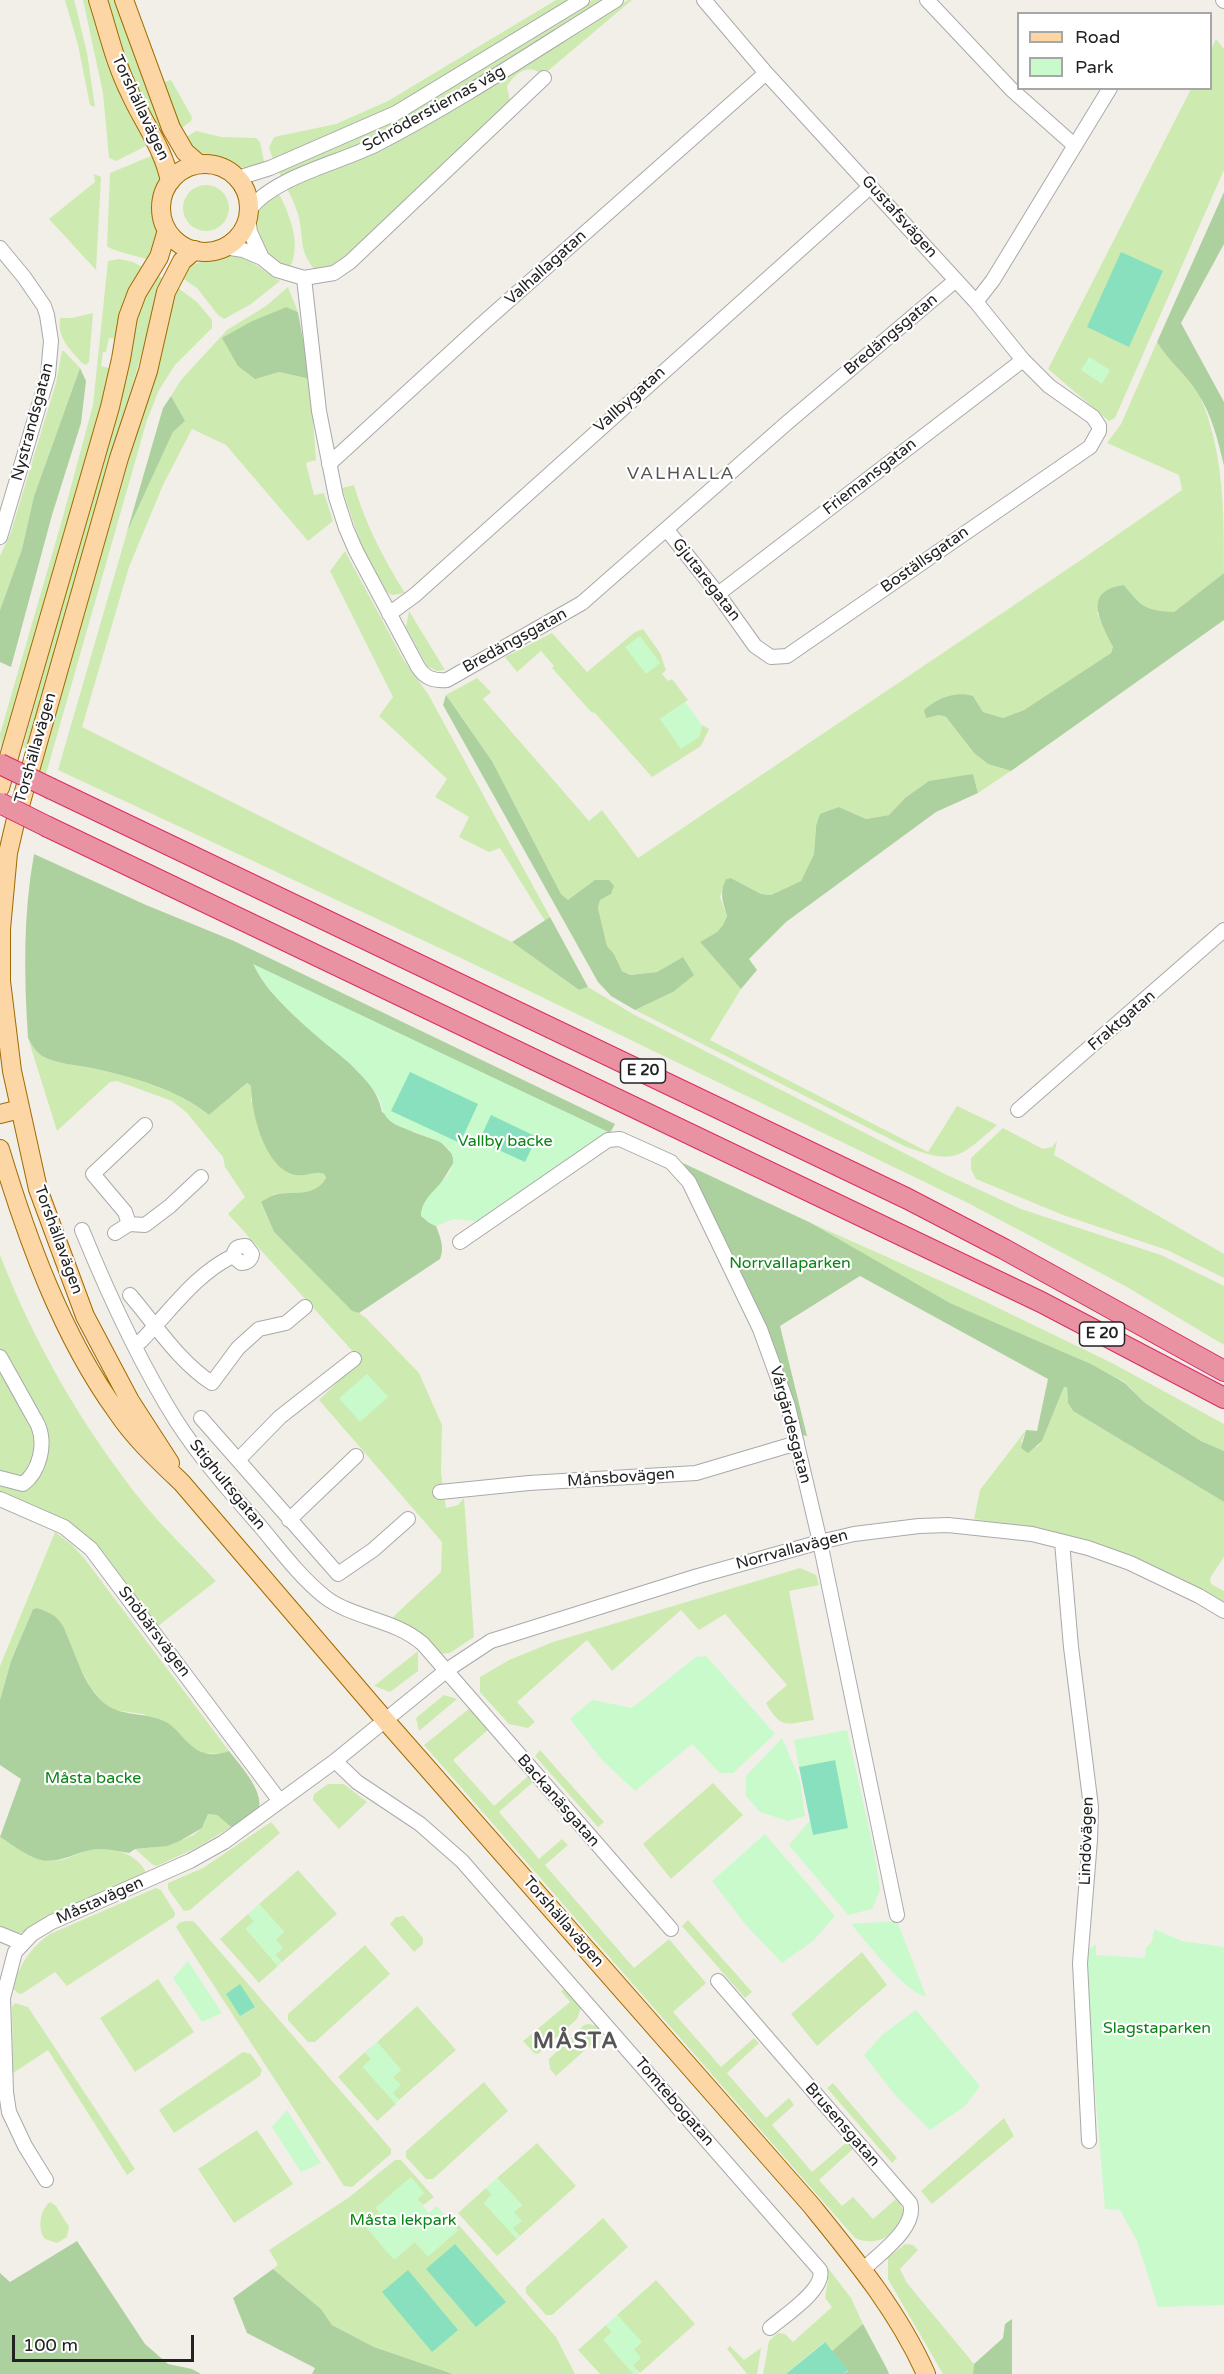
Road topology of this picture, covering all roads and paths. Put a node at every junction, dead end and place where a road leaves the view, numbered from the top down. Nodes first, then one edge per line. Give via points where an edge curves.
1 (98, 0) edge
2 (124, 0) edge
3 (582, 0) edge
4 (616, 0) edge
5 (704, 0) edge
6 (927, 0) edge
7 (766, 73) junction
8 (544, 78) dead end
9 (1109, 90) edge
10 (1074, 145) junction
11 (199, 164) junction
12 (238, 178) junction
13 (170, 182) junction
14 (871, 186) junction
15 (249, 214) junction
16 (167, 230) junction
17 (224, 247) junction
18 (0, 248) edge
19 (195, 250) junction
20 (262, 258) junction
21 (304, 278) junction
22 (956, 280) junction
23 (976, 302) junction
24 (1023, 360) junction
25 (1099, 426) joint
26 (329, 464) junction
27 (667, 530) junction
28 (0, 537) edge
29 (718, 594) junction
30 (389, 614) junction
31 (744, 630) joint
32 (0, 764) edge
33 (0, 788) edge
34 (0, 803) edge
35 (1224, 930) edge
36 (20, 1109) junction
37 (1018, 1110) dead end
38 (0, 1114) edge
39 (145, 1125) dead end
40 (0, 1149) edge
41 (201, 1177) dead end
42 (129, 1224) junction
43 (82, 1230) dead end
44 (115, 1233) dead end
45 (460, 1242) dead end
46 (233, 1256) dead end
47 (130, 1295) dead end
48 (305, 1307) dead end
49 (156, 1326) junction
50 (140, 1342) dead end
51 (0, 1357) edge
52 (354, 1359) dead end
53 (1224, 1371) edge
54 (1224, 1398) edge
55 (201, 1418) dead end
56 (797, 1443) junction
57 (357, 1456) dead end
58 (238, 1460) junction
59 (0, 1478) edge
60 (182, 1483) junction
61 (441, 1492) dead end
62 (1, 1501) edge
63 (277, 1506) junction
64 (262, 1519) dead end
65 (408, 1519) dead end
66 (289, 1520) junction
67 (820, 1542) junction
68 (1062, 1542) junction
69 (1223, 1609) edge
70 (447, 1671) junction
71 (385, 1720) junction
72 (335, 1761) junction
73 (279, 1800) junction
74 (897, 1915) dead end
75 (671, 1929) dead end
76 (0, 1934) edge
77 (22, 1943) junction
78 (717, 1981) dead end
79 (1089, 2141) dead end
80 (46, 2180) dead end
81 (864, 2269) junction
82 (770, 2328) dead end
83 (926, 2374) edge

1 - 13 main road, Torshällavägen via 116,61 159,148
2 - 11 main road, Torshällavägen via 171,128 185,152
3 - 12 street, Schröderstiernas väg via 396,113
4 - 15 street, Schröderstiernas väg via 464,96 375,145 259,197
5 - 7 street, Gustafsvägen
6 - 10 street via 1012,90
7 - 14 street, Gustafsvägen
7 - 26 street, Valhallagatan
8 - 21 street, Schröderstiernas väg via 350,262 334,273
9 - 10 street
10 - 23 street
11 - 12 main road via 224,168
11 - 13 main road via 182,170
12 - 15 main road via 247,193
13 - 16 main road via 161,206
14 - 22 street, Gustafsvägen
14 - 30 street, Vallbygatan via 415,595
15 - 17 main road via 241,234
15 - 20 street via 250,232
16 - 19 main road via 179,243
16 - 33 main road, Torshällavägen via 159,256 128,317 110,407
17 - 19 main road
17 - 20 street
18 - 28 street, Nystrandsgatan via 44,306 51,341 48,375
19 - 36 main road, Torshällavägen via 182,261 166,292 148,371 119,458 8,853 0,981
20 - 21 street via 277,270
21 - 26 street, Bredängsgatan
22 - 23 street, Gustafsvägen
22 - 27 street, Bredängsgatan
23 - 24 street, Gustafsvägen
24 - 25 street, Gustafsvägen
24 - 29 street, Friemansgatan
25 - 31 street, Boställsgatan via 1090,447 787,656 778,658 764,653
26 - 30 street, Bredängsgatan via 346,528
27 - 29 street, Gjutaregatan
27 - 30 street, Bredängsgatan via 582,603 447,680 434,680 423,674
29 - 31 street, Gjutaregatan
32 - 53 highway, E 20, bridge via 909,1199
34 - 54 highway, E 20, bridge via 1041,1302
35 - 37 street, Fraktgatan
36 - 38 main road
36 - 60 main road, Torshällavägen via 38,1188 85,1316 130,1401
39 - 42 street via 93,1174 125,1212
40 - 60 main road, Torshällavägen via 66,1329 116,1412 147,1450
41 - 42 street via 145,1225
42 - 44 street
43 - 70 street, Stighultsgatan via 134,1347 178,1424 218,1477 323,1596 409,1633
45 - 56 street, Vårgärdesgatan via 608,1140 620,1139 671,1162 689,1182 760,1329
46 - 49 street via 188,1290
47 - 49 street
48 - 49 street via 286,1323 259,1329 238,1348 212,1383
49 - 50 street
51 - 59 street via 38,1425 43,1447 23,1484
52 - 58 street via 280,1417
55 - 58 street
56 - 61 street, Månsbovägen via 696,1473
56 - 67 street, Vårgärdesgatan
57 - 66 street
58 - 63 street
60 - 71 main road, Torshällavägen
62 - 73 street, Snöbärsvägen via 64,1527 92,1549
63 - 64 street
63 - 66 street
65 - 66 street via 338,1574
67 - 68 street, Norrvallavägen via 889,1529 948,1525 1032,1534
67 - 70 street, Norrvallavägen via 491,1641
67 - 74 street, Vårgärdesgatan
68 - 69 street, Norrvallavägen via 1130,1563
68 - 79 street, Lindövägen via 1090,1807 1080,1964
70 - 71 street, Norrvallavägen
70 - 75 street, Backanäsgatan
71 - 72 street, Måstavägen
71 - 81 main road, Torshällavägen
72 - 73 street, Måstavägen
72 - 82 street, Tomtebogatan via 357,1782 420,1824 462,1861 820,2270 814,2291
73 - 77 street, Måstavägen via 248,1826 190,1861 52,1922
76 - 77 street
77 - 80 street, Måstavägen via 11,1963 3,1998 6,2092 14,2125
78 - 81 street, Brusensgatan via 910,2204 912,2216 906,2228
81 - 83 main road, Torshällavägen via 894,2313

